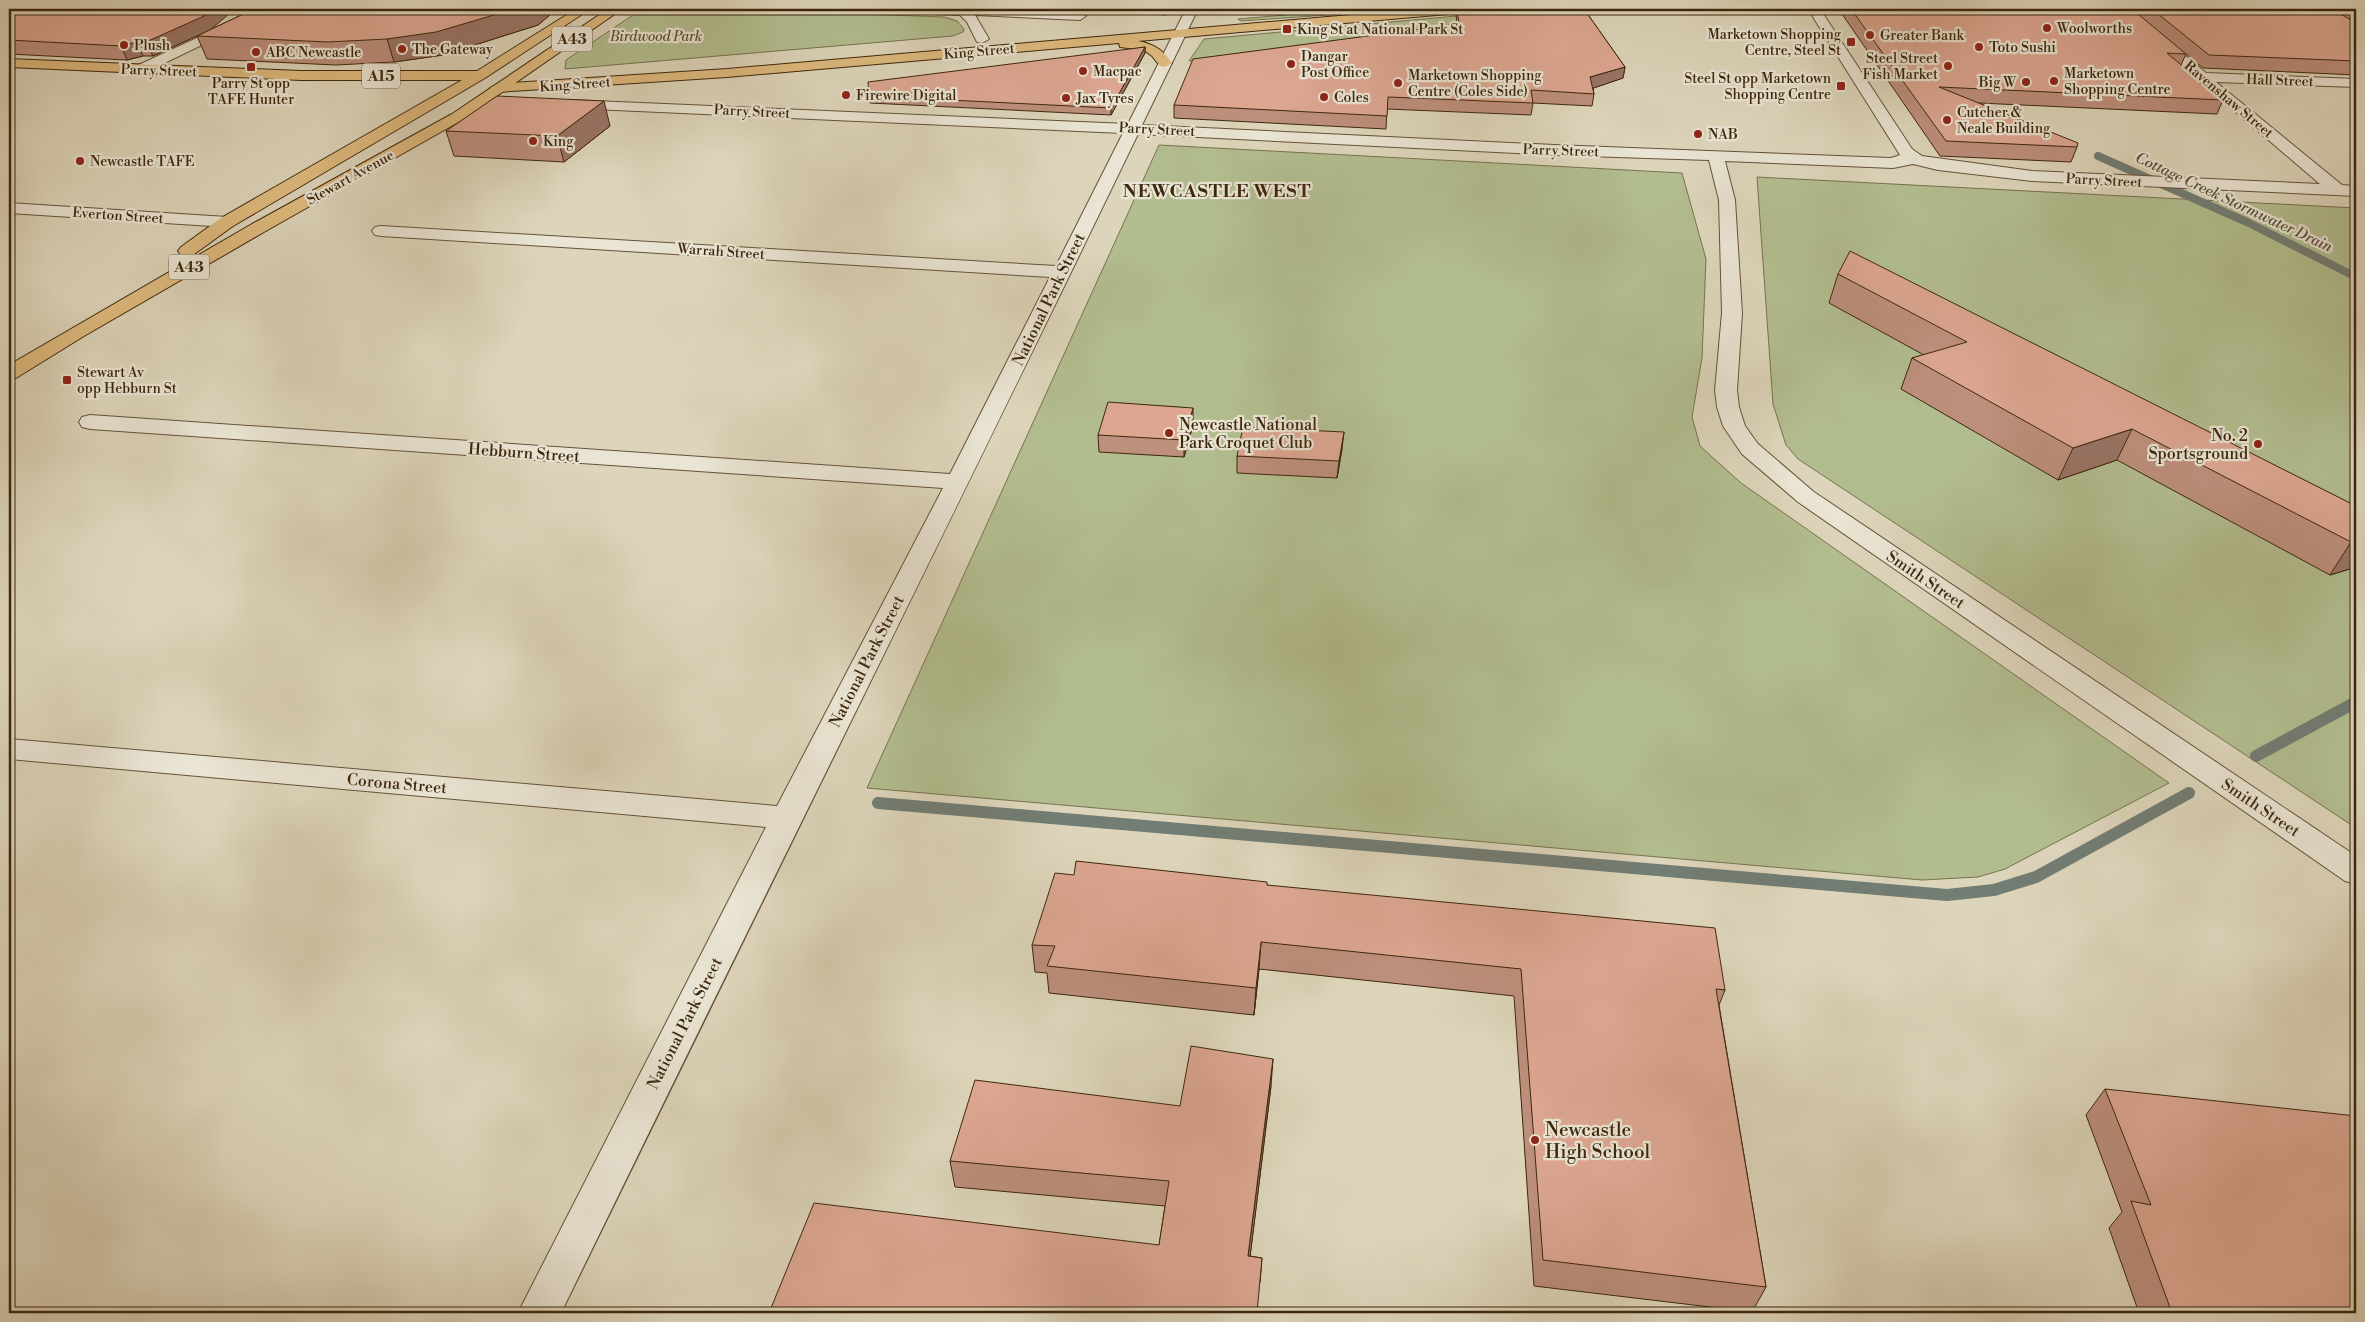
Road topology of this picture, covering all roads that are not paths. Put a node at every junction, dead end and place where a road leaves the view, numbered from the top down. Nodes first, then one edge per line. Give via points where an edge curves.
1 (270, 9) edge
2 (584, 9) edge
3 (616, 9) edge
4 (904, 9) edge
5 (1322, 9) edge
6 (1460, 9) edge
7 (1814, 9) edge
8 (2121, 9) edge
9 (963, 11) junction
10 (1080, 16) dead end
11 (1186, 21) edge
12 (982, 39) junction
13 (1077, 43) junction
14 (512, 56) junction
15 (9, 63) edge
16 (1165, 63) junction
17 (138, 70) junction
18 (727, 73) junction
19 (518, 74) junction
20 (9, 75) edge
21 (314, 75) junction
22 (480, 75) junction
23 (2204, 77) junction
24 (116, 80) junction
25 (2356, 83) edge
26 (497, 88) junction
27 (265, 89) dead end
28 (426, 91) dead end
29 (452, 91) junction
30 (571, 104) edge
31 (456, 117) junction
32 (1132, 128) junction
33 (1716, 156) junction
34 (1917, 160) junction
35 (1898, 168) junction
36 (1937, 171) junction
37 (2337, 190) junction
38 (2356, 191) edge
39 (9, 208) edge
40 (226, 222) junction
41 (381, 231) dead end
42 (1061, 272) junction
43 (77, 332) junction
44 (9, 374) edge
45 (90, 422) dead end
46 (958, 482) junction
47 (9, 748) edge
48 (786, 818) junction
49 (2356, 872) edge
50 (539, 1313) edge

1 - 17 street
2 - 14 main road, Stewart Avenue / A43
3 - 19 main road, Stewart Avenue / A43
4 - 9 street
5 - 11 main road, King Street
6 - 11 main road, King Street
7 - 34 street via 1906,152
8 - 23 street, Ravenshaw Street
9 - 10 street
9 - 12 street, King Street via 973,20
11 - 12 main road, King Street
11 - 13 main road, King Street
11 - 16 street, National Park Street
12 - 19 main road, King Street via 635,69
13 - 16 main road via 1150,47
13 - 18 main road, King Street
14 - 21 main road via 436,68
14 - 22 main road, Stewart Avenue / A43
15 - 17 main road, Parry Street / A15
16 - 32 street, National Park Street
17 - 21 main road, Parry Street / A15
17 - 24 main road
18 - 26 main road, King Street
18 - 31 main road via 646,86 508,101
19 - 22 main road, Parry Street / A15
19 - 26 main road, Stewart Avenue / A43
20 - 24 main road, Parry Street
21 - 22 main road, Parry Street / A15
22 - 29 main road, Stewart Avenue / A43
23 - 25 street, Hall Street
23 - 37 street, Ravenshaw Street
24 - 27 main road, Parry Street
26 - 29 main road
26 - 31 main road, Stewart Avenue / A43
28 - 29 main road
29 - 40 main road, Stewart Avenue / A43
30 - 32 street, Parry Street
31 - 43 main road, Stewart Avenue / A43
32 - 33 street, Parry Street
32 - 42 street, National Park Street
33 - 35 street, Parry Street via 1742,157 1780,165
33 - 49 street, Smith Street via 1727,200 1732,313 1726,390 1734,426 1750,450 1806,497
34 - 35 street, Parry Street via 1902,159
34 - 36 street, Parry Street
35 - 36 street, Parry Street via 1926,177
36 - 37 street, Parry Street
37 - 38 street, Parry Street
39 - 40 street, Everton Street
40 - 43 main road, Stewart Avenue / A43
41 - 42 street, Warrah Street
42 - 46 street, National Park Street
43 - 44 main road, Stewart Avenue / A43
45 - 46 street, Hebburn Street
46 - 48 street, National Park Street
47 - 48 street, Corona Street
48 - 50 street, National Park Street

